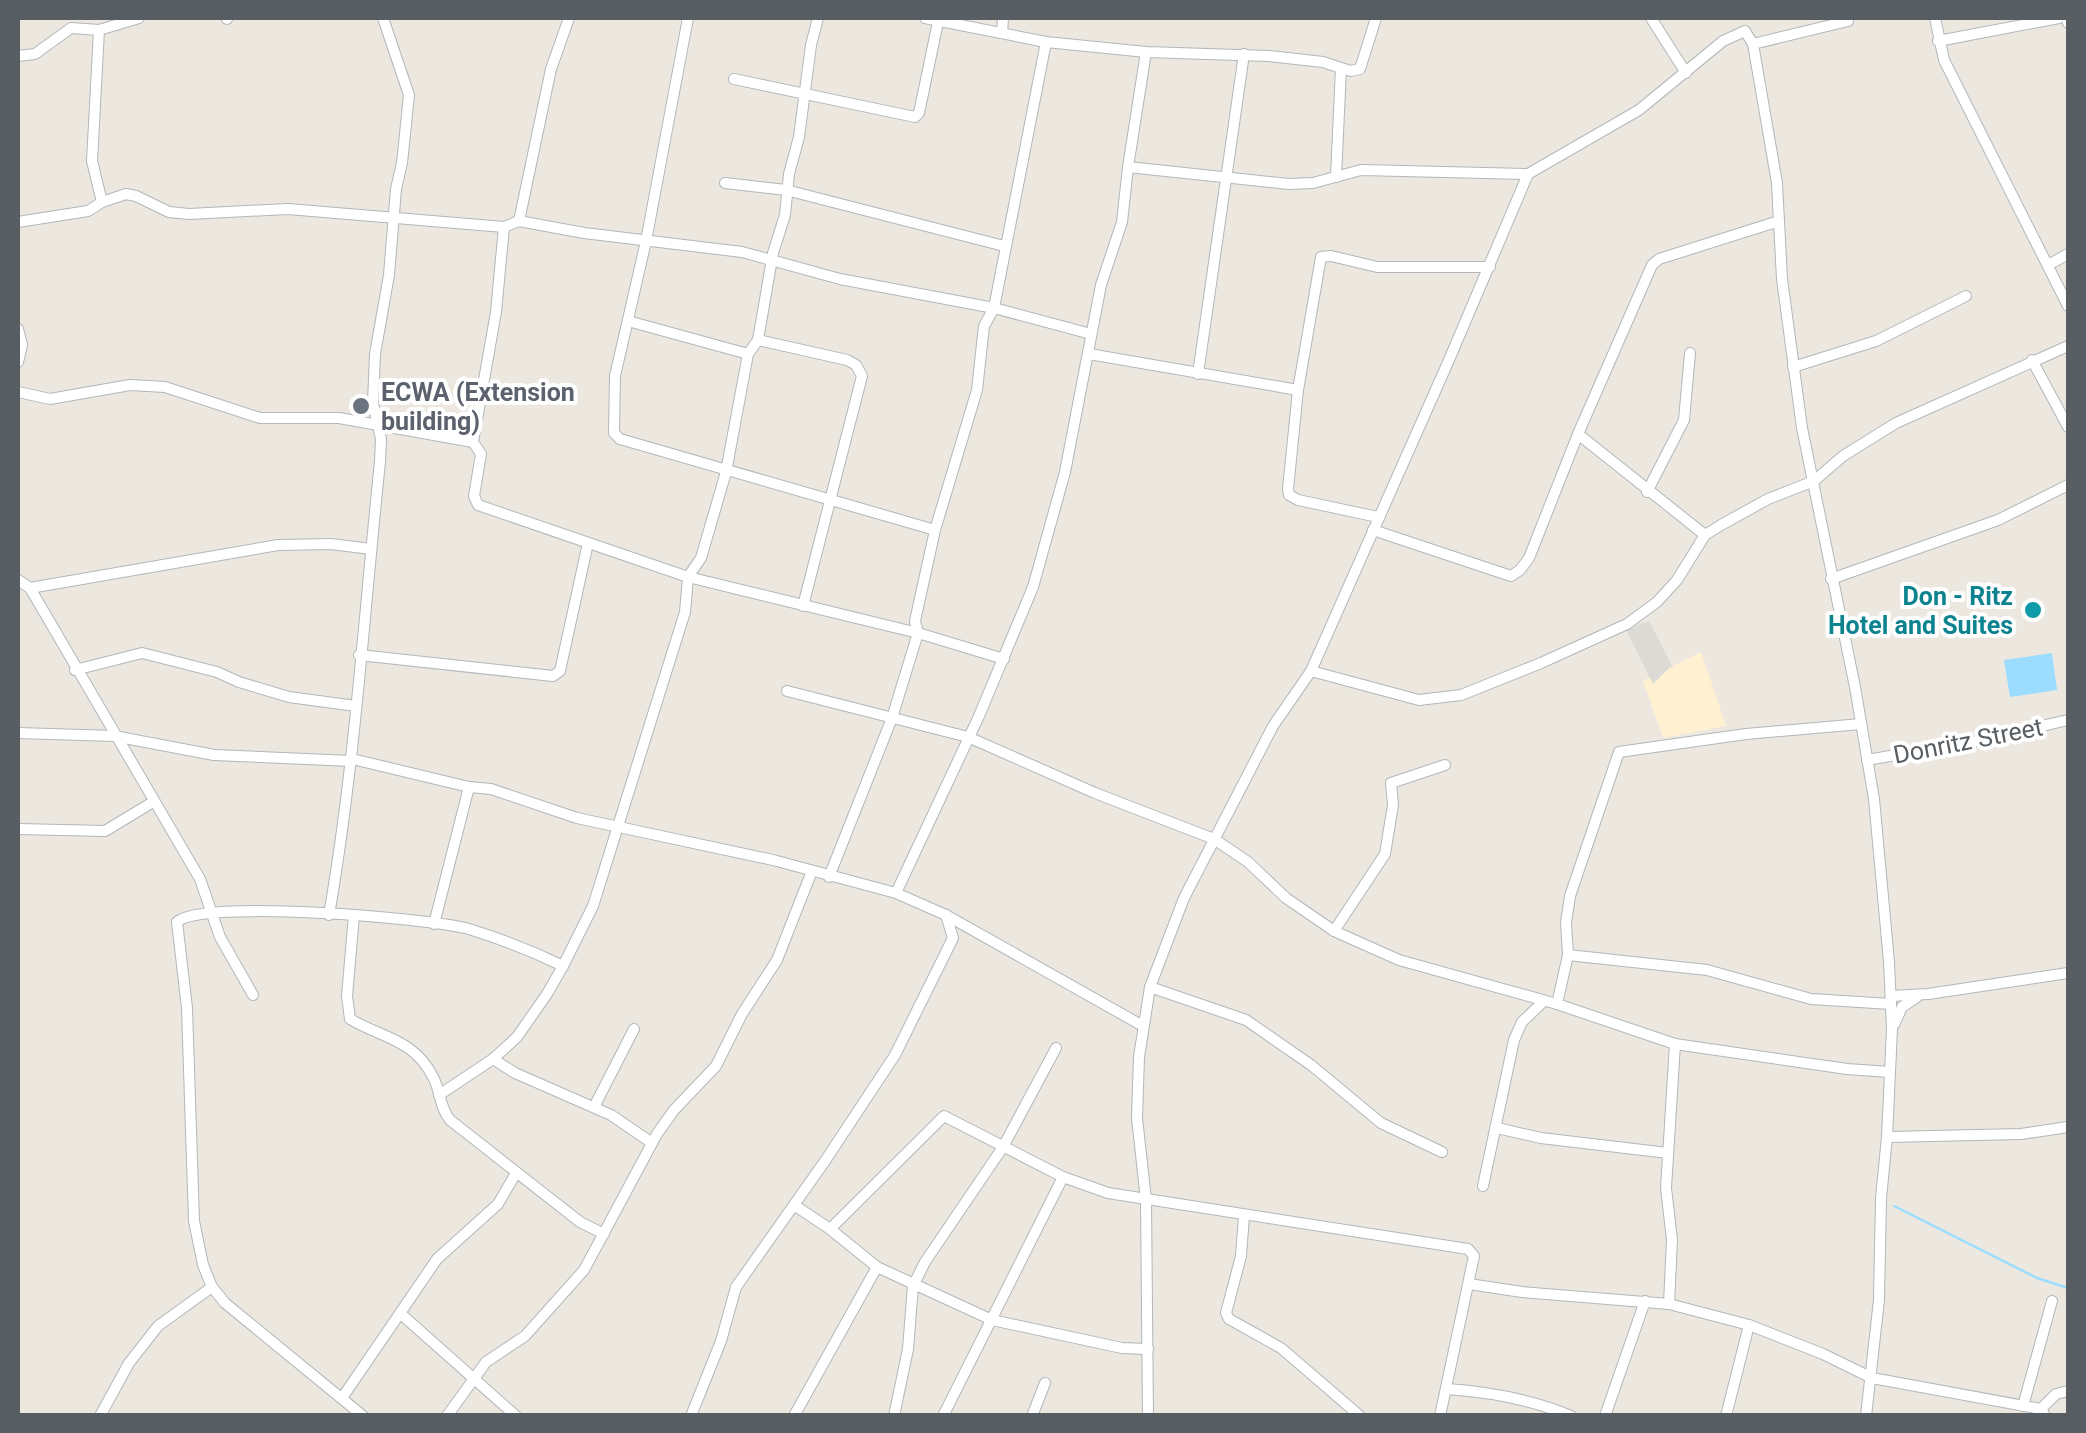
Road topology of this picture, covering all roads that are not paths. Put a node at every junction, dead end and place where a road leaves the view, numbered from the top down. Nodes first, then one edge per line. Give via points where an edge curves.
1 (139, 18) edge
2 (383, 18) edge
3 (568, 18) edge
4 (688, 18) edge
5 (818, 18) edge
6 (925, 18) edge
7 (1002, 18) edge
8 (1376, 18) edge
9 (1650, 18) edge
10 (1751, 18) edge
11 (1935, 18) edge
12 (2059, 18) edge
13 (1848, 21) dead end
14 (938, 22) junction
15 (99, 30) junction
16 (1745, 31) junction
17 (1002, 33) junction
18 (1938, 41) junction
19 (1046, 42) junction
20 (1754, 44) junction
21 (1146, 52) junction
22 (1244, 54) junction
23 (18, 56) edge
24 (1341, 68) junction
25 (1686, 73) junction
26 (734, 78) dead end
27 (804, 92) junction
28 (1128, 166) junction
29 (1528, 174) junction
30 (1228, 176) junction
31 (1336, 177) junction
32 (725, 183) dead end
33 (786, 190) junction
34 (102, 202) junction
35 (396, 220) junction
36 (519, 221) junction
37 (1779, 221) junction
38 (18, 222) edge
39 (504, 227) junction
40 (646, 240) junction
41 (1004, 246) junction
42 (2068, 254) edge
43 (772, 260) junction
44 (2048, 264) junction
45 (1490, 267) junction
46 (1966, 296) dead end
47 (2068, 306) edge
48 (994, 308) junction
49 (628, 321) junction
50 (18, 329) edge
51 (1091, 334) junction
52 (758, 340) junction
53 (2068, 346) edge
54 (748, 354) junction
55 (1090, 354) junction
56 (1690, 354) dead end
57 (2032, 360) junction
58 (18, 362) edge
59 (1793, 367) junction
60 (1198, 374) junction
61 (1298, 390) junction
62 (18, 392) edge
63 (376, 424) junction
64 (2068, 427) edge
65 (1578, 434) junction
66 (473, 442) junction
67 (726, 472) junction
68 (1814, 481) junction
69 (2068, 485) edge
70 (1647, 492) junction
71 (831, 501) junction
72 (1378, 517) junction
73 (935, 530) junction
74 (1374, 530) junction
75 (1705, 535) junction
76 (588, 543) junction
77 (371, 549) junction
78 (688, 577) junction
79 (1832, 579) junction
80 (18, 580) edge
81 (30, 588) junction
82 (803, 606) junction
83 (918, 633) junction
84 (359, 655) junction
85 (1004, 659) junction
86 (75, 670) junction
87 (1311, 671) junction
88 (787, 692) dead end
89 (356, 706) junction
90 (892, 718) junction
91 (2068, 720) edge
92 (1862, 724) junction
93 (18, 733) edge
94 (114, 736) junction
95 (968, 736) junction
96 (352, 760) junction
97 (1867, 760) junction
98 (1445, 765) dead end
99 (469, 787) junction
100 (153, 802) junction
101 (18, 828) edge
102 (618, 828) junction
103 (1214, 839) junction
104 (812, 871) junction
105 (829, 877) junction
106 (896, 894) junction
107 (210, 911) junction
108 (946, 914) junction
109 (329, 915) junction
110 (354, 915) junction
111 (434, 924) junction
112 (1334, 931) junction
113 (1568, 955) junction
114 (563, 966) junction
115 (2068, 973) edge
116 (1150, 987) junction
117 (253, 994) dead end
118 (1928, 994) junction
119 (1891, 1000) junction
120 (1544, 1001) junction
121 (1557, 1004) junction
122 (1144, 1026) junction
123 (634, 1029) dead end
124 (1892, 1029) junction
125 (1675, 1044) junction
126 (1056, 1048) dead end
127 (493, 1059) junction
128 (1890, 1072) junction
129 (439, 1095) junction
130 (594, 1107) junction
131 (2068, 1127) edge
132 (1497, 1128) junction
133 (1888, 1137) junction
134 (652, 1142) junction
135 (1003, 1146) junction
136 (1442, 1152) dead end
137 (1668, 1153) junction
138 (516, 1173) junction
139 (1064, 1177) junction
140 (1483, 1186) dead end
141 (1146, 1200) junction
142 (794, 1205) junction
143 (1244, 1216) junction
144 (830, 1228) junction
145 (604, 1234) junction
146 (876, 1267) junction
147 (1469, 1284) junction
148 (913, 1286) junction
149 (212, 1287) junction
150 (2052, 1300) dead end
151 (1645, 1302) junction
152 (1668, 1304) junction
153 (401, 1314) junction
154 (992, 1320) junction
155 (1750, 1324) junction
156 (1148, 1350) junction
157 (1872, 1378) junction
158 (473, 1379) junction
159 (1045, 1383) dead end
160 (1447, 1389) junction
161 (2068, 1391) edge
162 (342, 1398) junction
163 (2022, 1406) junction
164 (2043, 1412) edge
165 (100, 1416) edge
166 (363, 1416) edge
167 (447, 1416) edge
168 (516, 1416) edge
169 (691, 1416) edge
170 (794, 1416) edge
171 (894, 1416) edge
172 (943, 1416) edge
173 (1032, 1416) edge
174 (1148, 1416) edge
175 (1360, 1416) edge
176 (1440, 1416) edge
177 (1571, 1416) edge
178 (1604, 1416) edge
179 (1726, 1416) edge
180 (1866, 1416) edge

1 - 15 street
2 - 35 street via 409,94
3 - 36 street
4 - 40 street
5 - 27 street
6 - 14 street
7 - 17 street
8 - 24 street via 1360,68
9 - 25 street
10 - 16 street
11 - 18 street
12 - 18 street
13 - 20 street
14 - 17 street
14 - 27 street via 915,117
15 - 23 street via 71,28 35,54
15 - 34 street via 92,161
16 - 20 street
16 - 25 street
17 - 19 street
18 - 44 street
19 - 21 street
19 - 41 street
20 - 37 street
21 - 22 street
21 - 28 street
22 - 24 street
22 - 30 street
24 - 31 street
25 - 29 street via 1616,125
26 - 27 street
27 - 33 street
28 - 30 street
28 - 51 street via 1122,222
29 - 31 street via 1361,170
29 - 45 street
30 - 31 street via 1289,184
30 - 60 street
32 - 33 street
33 - 41 street
33 - 43 street
34 - 35 street via 126,194 169,212 288,210
34 - 38 street via 88,211
35 - 39 street
35 - 63 street via 374,354
36 - 39 street
36 - 40 street
37 - 59 street
37 - 65 street via 1652,265
39 - 66 street
40 - 43 street
40 - 49 street
41 - 48 street
42 - 44 street
43 - 48 street
43 - 52 street
44 - 47 street
45 - 61 street via 1377,266 1322,257
45 - 72 street
46 - 59 street via 1876,341
48 - 51 street
48 - 73 street via 984,326 973,404
49 - 54 street
49 - 67 street via 615,376 614,433
50 - 58 street
51 - 55 street
52 - 54 street
52 - 71 street via 847,360 860,371
53 - 57 street
54 - 67 street
55 - 60 street
55 - 85 street via 1039,565
56 - 70 street via 1684,420
57 - 64 street
57 - 68 street via 1896,423
59 - 68 street
60 - 61 street
61 - 72 street via 1290,495
62 - 63 street via 50,399 152,385 260,418
63 - 66 street
63 - 77 street via 381,439
65 - 70 street
65 - 74 street via 1529,558 1511,576
66 - 76 street via 481,454 478,505
67 - 71 street
67 - 78 street via 701,558
68 - 75 street
68 - 79 street
69 - 79 street via 1998,520
70 - 75 street
71 - 73 street
71 - 82 street
72 - 74 street
73 - 83 street
74 - 87 street
75 - 87 street via 1658,602 1627,624 1461,695 1419,700
76 - 78 street
76 - 84 street via 560,671 553,676
77 - 81 street via 278,545
77 - 84 street
78 - 82 street
78 - 102 street via 685,612
79 - 92 street
80 - 81 street
81 - 86 street
82 - 83 street
83 - 85 street
83 - 90 street
84 - 89 street
85 - 95 street
86 - 89 street via 142,653 289,697
86 - 94 street
87 - 103 street via 1273,726
88 - 90 street
89 - 96 street
90 - 95 street
90 - 105 street
91 - 97 street, Donritz Street
92 - 97 street
92 - 113 street via 1618,752 1570,896
93 - 94 street
94 - 96 street via 214,755
94 - 100 street
95 - 103 street
95 - 106 street
96 - 99 street
96 - 109 street
97 - 119 street
98 - 112 street via 1391,783 1385,854
99 - 102 street
99 - 111 street
100 - 101 street via 106,831
100 - 107 street via 200,879
102 - 104 street
102 - 114 street via 594,906
103 - 112 street
103 - 116 street
104 - 105 street
104 - 134 street via 777,960 716,1066
105 - 106 street
106 - 108 street
107 - 109 street
107 - 117 street
107 - 149 street via 177,922 187,1008 194,1221
108 - 122 street
108 - 142 street via 953,938 914,1020
109 - 110 street
110 - 111 street
110 - 129 street via 350,1019 412,1052
111 - 114 street via 466,928
112 - 120 street via 1399,960
113 - 119 street via 1707,970 1811,999
113 - 121 street
114 - 127 street via 516,1037
115 - 118 street
116 - 122 street
116 - 136 street via 1246,1020 1381,1123
118 - 119 street
118 - 124 street via 1902,1008
119 - 124 street
120 - 121 street
120 - 132 street via 1514,1040
121 - 125 street
122 - 141 street via 1137,1118
123 - 130 street
124 - 128 street
125 - 128 street
125 - 137 street
126 - 135 street
127 - 129 street
127 - 130 street
128 - 133 street
129 - 138 street via 450,1120
130 - 134 street
131 - 133 street
132 - 137 street
132 - 140 street
133 - 157 street
134 - 145 street
135 - 139 street
135 - 144 street via 940,1116
135 - 148 street
137 - 152 street
138 - 145 street
138 - 153 street via 498,1204 437,1259
139 - 141 street
139 - 154 street
141 - 143 street
141 - 156 street
142 - 144 street
142 - 169 street via 736,1287
143 - 147 street via 1471,1250
143 - 175 street via 1229,1319 1281,1348
144 - 146 street
145 - 158 street via 549,1313
146 - 148 street
146 - 170 street
147 - 151 street
147 - 160 street
148 - 154 street
148 - 171 street
149 - 162 street
149 - 165 street via 158,1326
150 - 163 street
151 - 152 street
151 - 178 street
152 - 155 street
153 - 158 street
153 - 162 street
154 - 156 street
154 - 172 street
155 - 157 street
155 - 179 street
156 - 174 street
157 - 163 street
157 - 180 street
158 - 167 street
158 - 168 street
159 - 173 street
160 - 176 street
160 - 177 street via 1507,1396
161 - 164 street via 2056,1394
162 - 166 street
163 - 164 street

